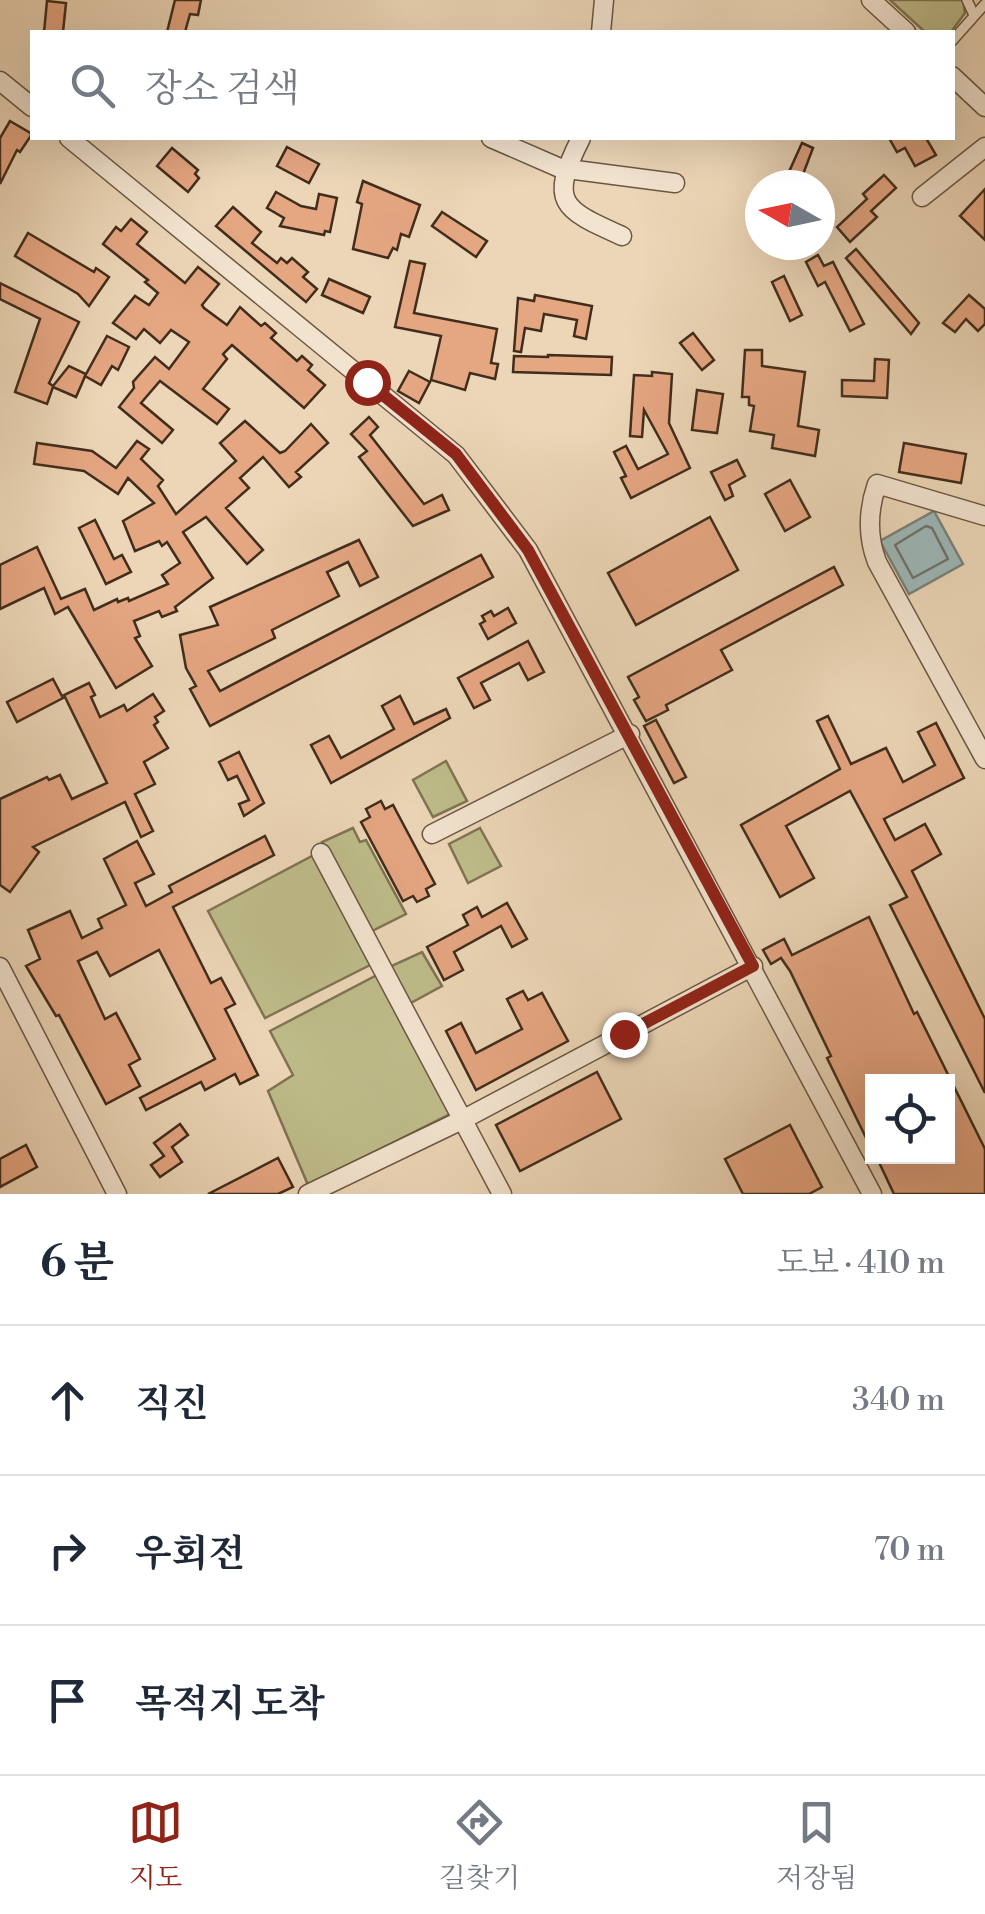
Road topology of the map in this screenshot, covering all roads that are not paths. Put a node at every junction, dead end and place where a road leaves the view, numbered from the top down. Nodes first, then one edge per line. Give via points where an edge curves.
1 (604, 0) edge
2 (872, 0) edge
3 (967, 0) edge
4 (985, 4) edge
5 (974, 15) junction
6 (601, 30) edge
7 (904, 30) edge
8 (955, 37) edge
9 (955, 79) edge
10 (0, 81) edge
11 (30, 106) edge
12 (985, 107) edge
13 (71, 140) edge
14 (496, 140) edge
15 (580, 140) edge
16 (985, 147) edge
17 (566, 169) junction
18 (675, 182) dead end
19 (922, 197) dead end
20 (622, 236) dead end
21 (985, 516) edge
22 (630, 734) junction
23 (985, 758) edge
24 (432, 834) dead end
25 (321, 852) dead end
26 (753, 966) junction
27 (0, 967) edge
28 (464, 1119) junction
29 (117, 1194) edge
30 (308, 1194) edge
31 (502, 1194) edge
32 (872, 1194) edge

1 - 6 street
2 - 7 street
3 - 5 lane
4 - 5 lane
5 - 8 lane
9 - 12 street
10 - 11 street
13 - 22 street via 456,454 528,550
14 - 17 street
15 - 17 street
16 - 19 street
17 - 18 street
17 - 20 street via 568,206
21 - 23 street via 877,484 869,529 876,562
22 - 24 street
22 - 26 street
25 - 28 street
26 - 28 street
26 - 32 street
27 - 29 street
28 - 30 street
28 - 31 street

